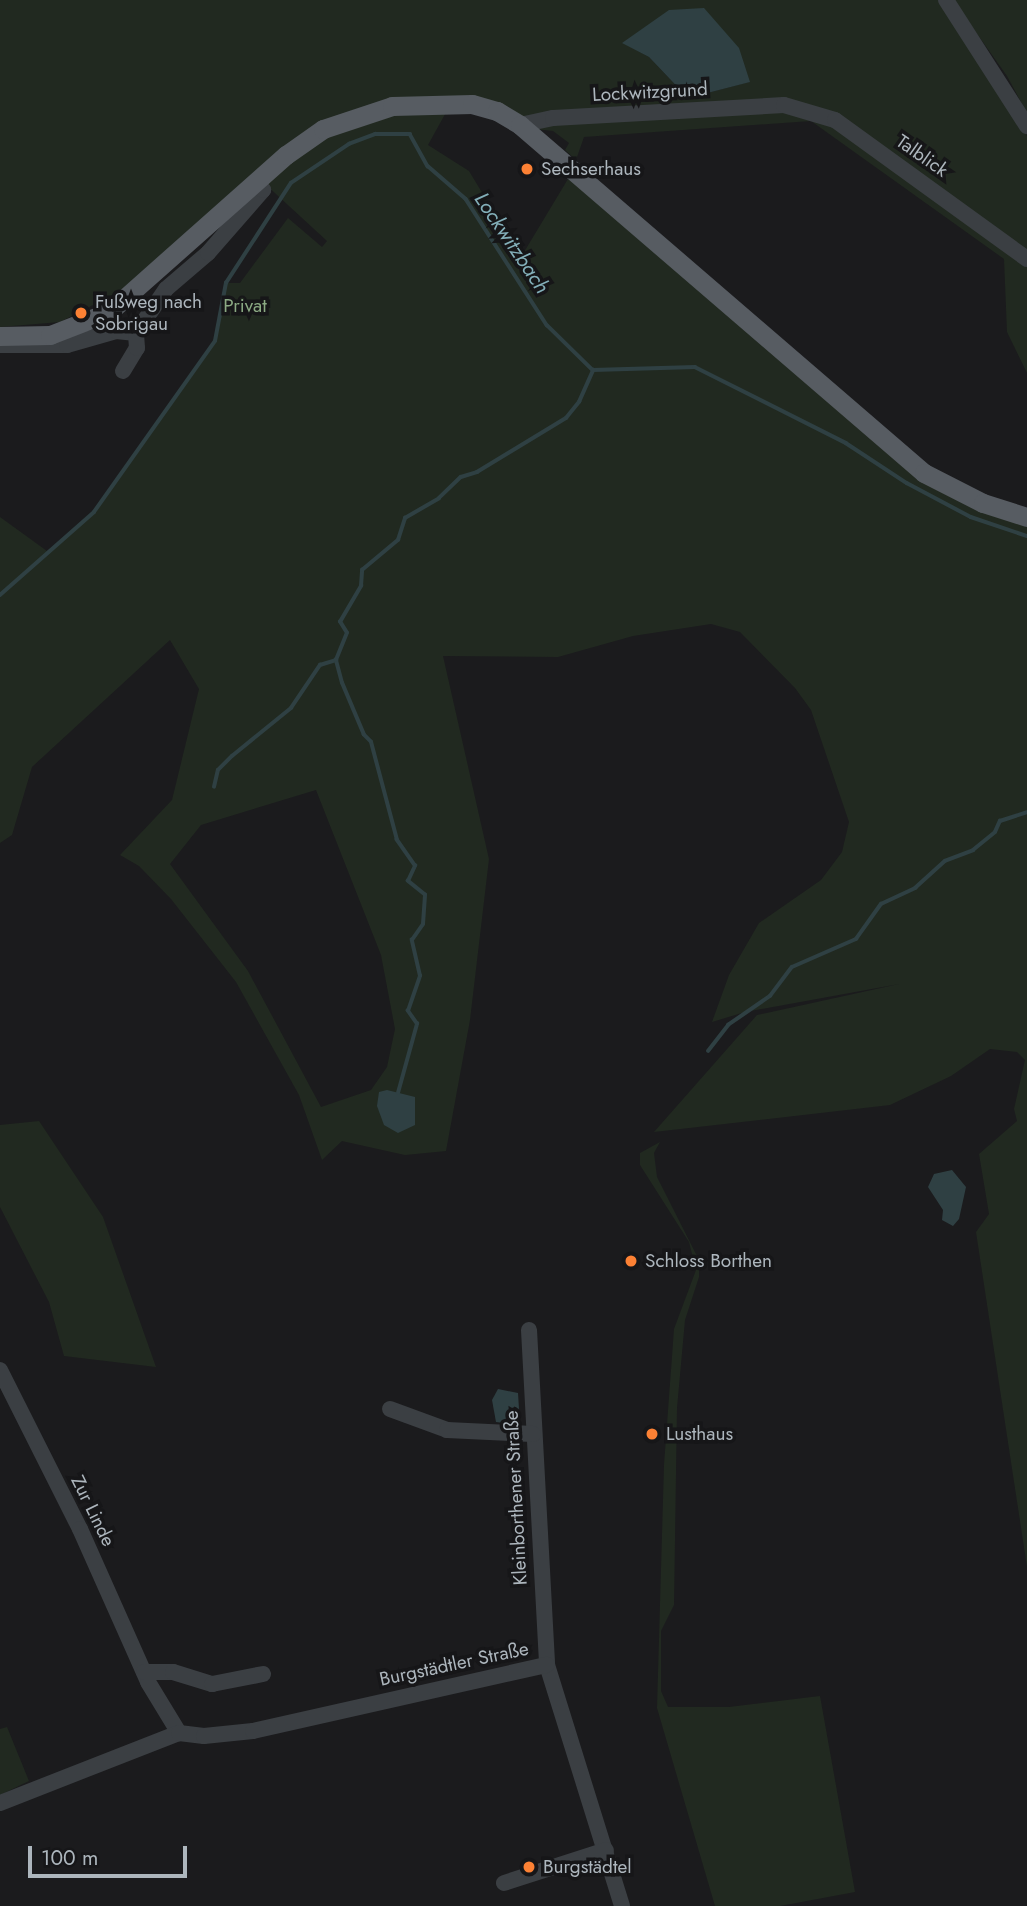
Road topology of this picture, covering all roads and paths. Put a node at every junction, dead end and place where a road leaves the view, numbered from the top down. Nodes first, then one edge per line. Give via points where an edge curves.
1 (946, 0) edge
2 (784, 106) joint
3 (520, 125) junction
4 (1027, 126) edge
5 (256, 182) junction
6 (1027, 258) edge
7 (136, 333) junction
8 (0, 335) edge
9 (0, 345) edge
10 (123, 371) dead end
11 (1027, 517) edge
12 (529, 1329) dead end
13 (0, 1370) edge
14 (390, 1409) dead end
15 (533, 1434) junction
16 (547, 1665) junction
17 (144, 1672) junction
18 (263, 1674) dead end
19 (179, 1733) junction
20 (0, 1803) edge
21 (606, 1850) junction
22 (504, 1883) dead end
23 (622, 1906) edge

1 - 4 street
2 - 3 street, Lockwitzgrund via 553,118
2 - 6 street, Talblick via 835,121
3 - 5 main road via 497,111 472,104 392,106 323,129
3 - 11 main road via 925,473 983,503
5 - 7 street via 263,190 208,253 166,289
5 - 8 main road via 109,312 50,335
7 - 9 street via 116,331 67,345
7 - 10 street via 137,348
12 - 15 street, Kleinborthener Straße
13 - 17 street, Zur Linde via 80,1529
14 - 15 street via 447,1430
15 - 16 street, Kleinborthener Straße
16 - 19 street, Burgstädtler Straße via 253,1731 205,1736
16 - 21 street, Burgstädtler Straße
17 - 18 street via 173,1672 212,1685
17 - 19 street, Zur Linde
19 - 20 street
21 - 22 street
21 - 23 street, Burgstädtler Straße

